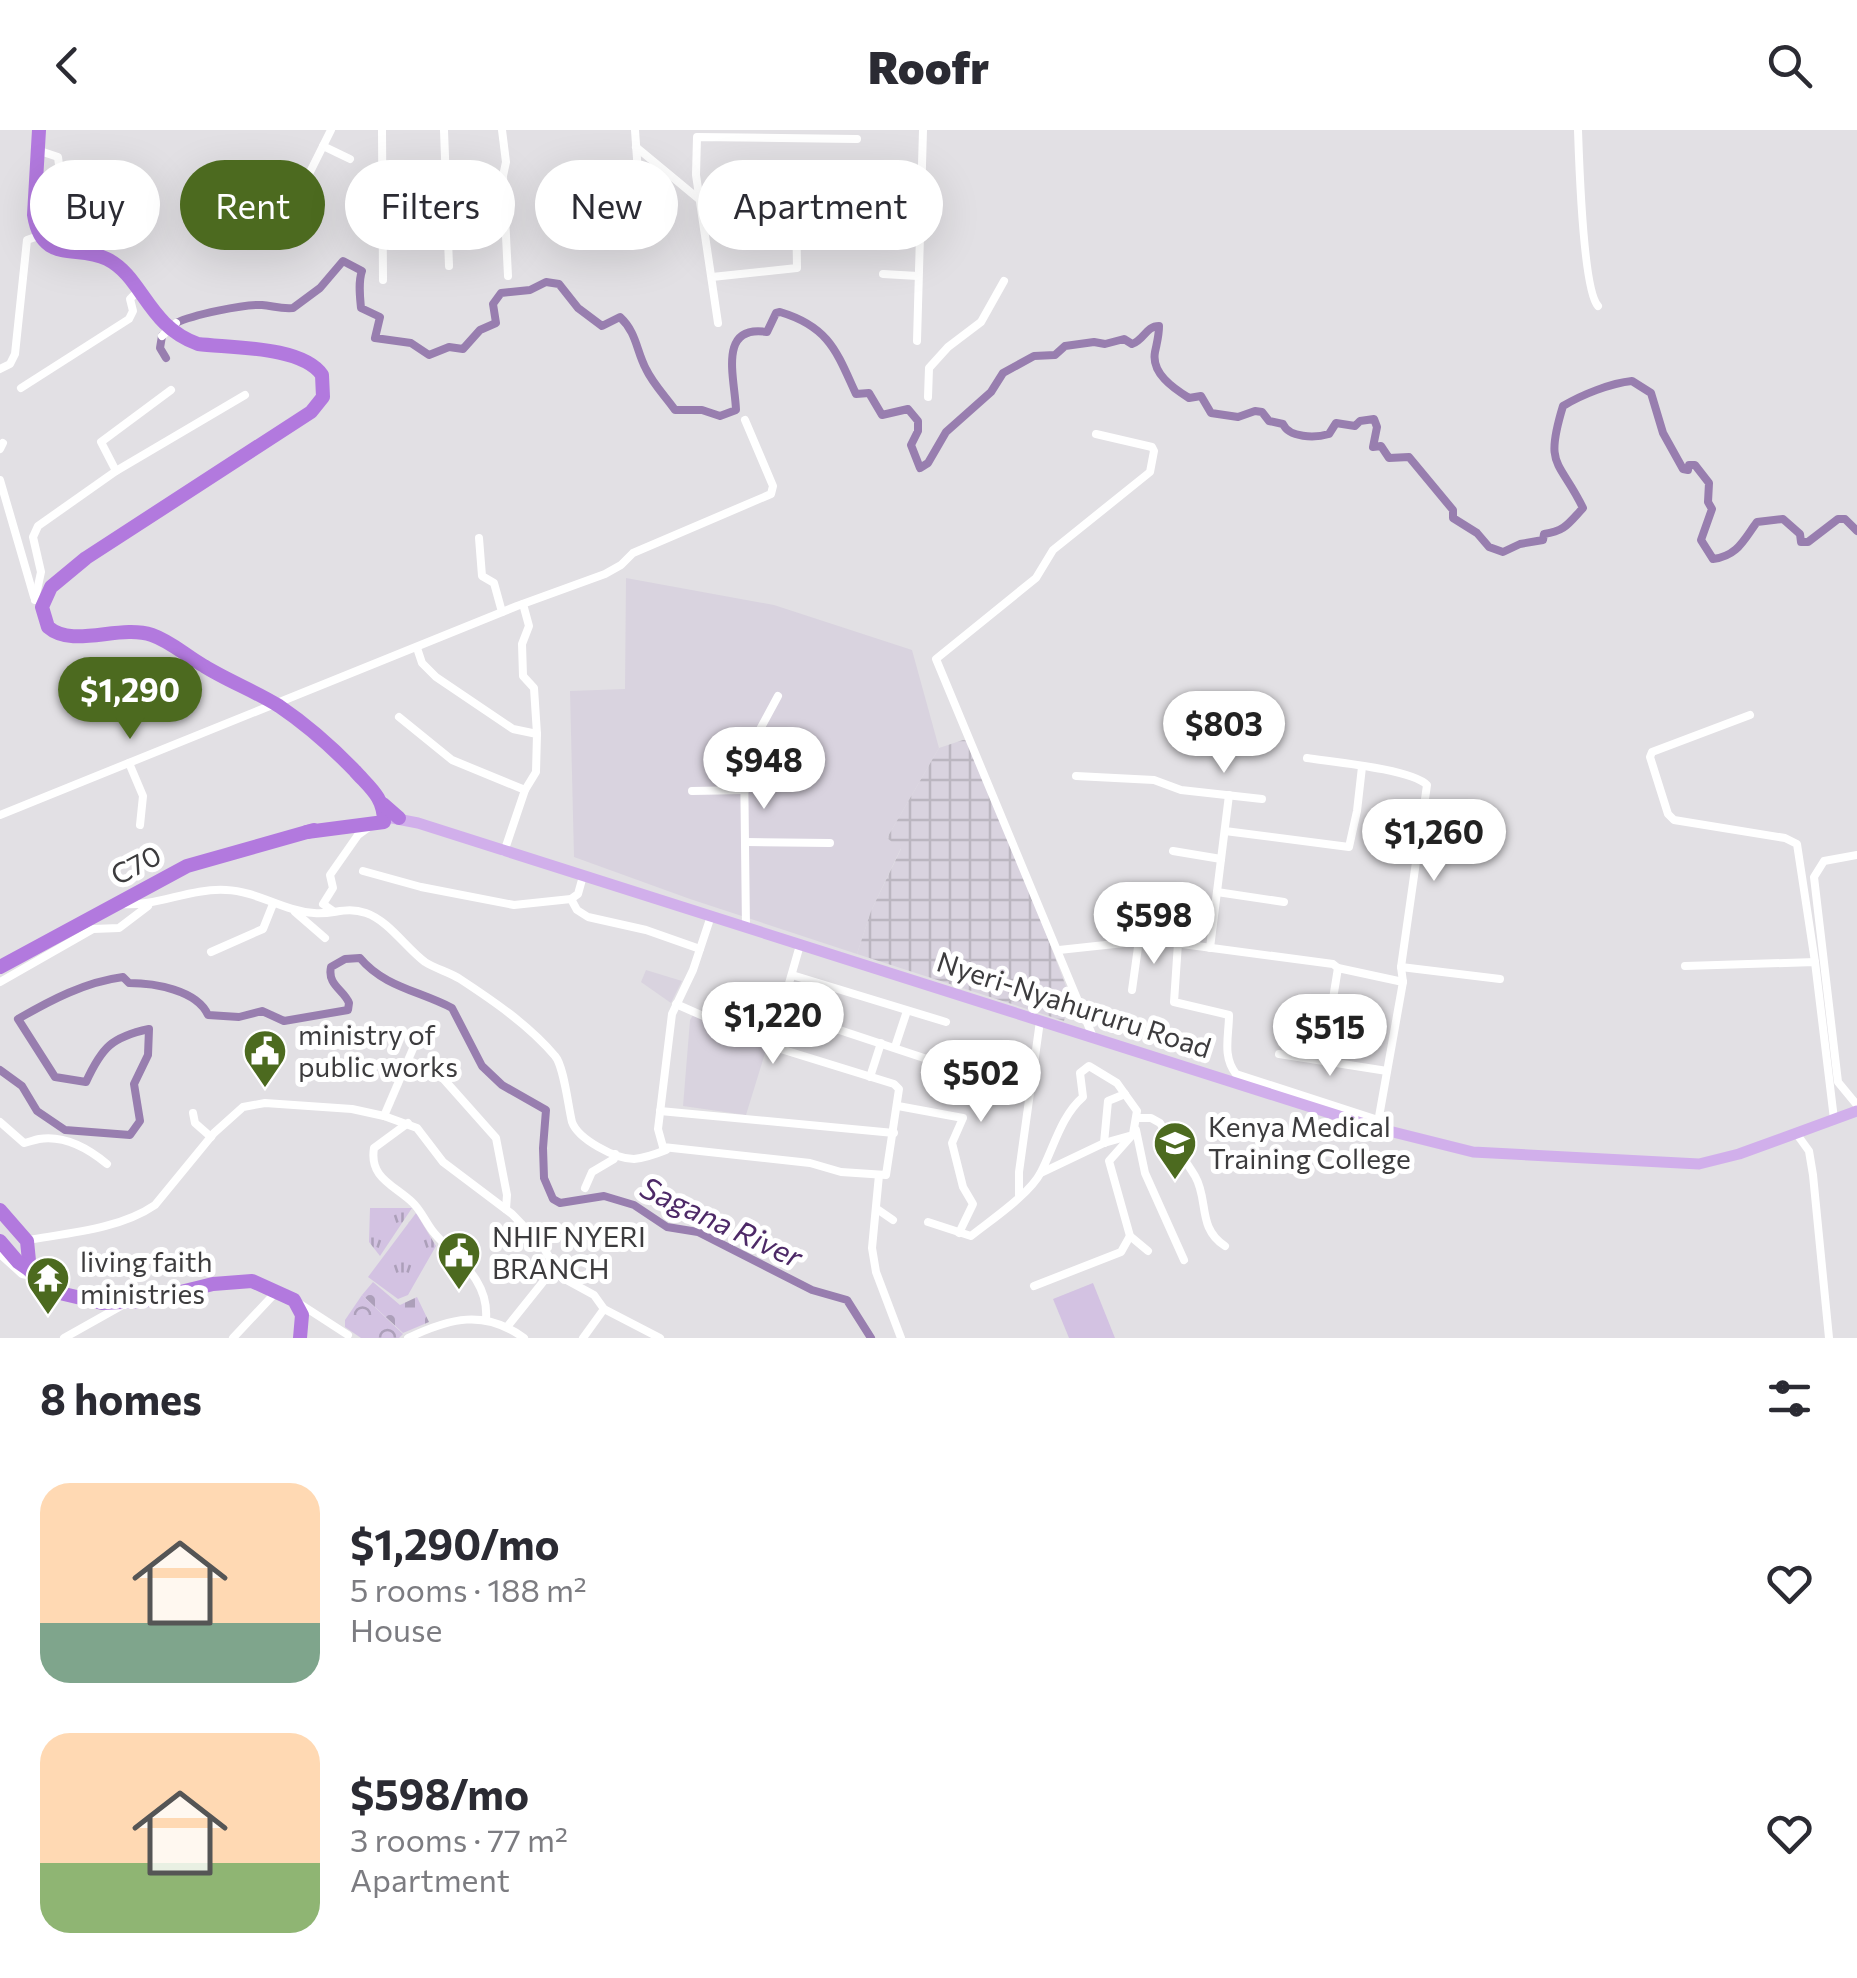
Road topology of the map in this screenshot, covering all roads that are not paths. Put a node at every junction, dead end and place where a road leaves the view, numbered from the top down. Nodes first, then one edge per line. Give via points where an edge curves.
1 (39, 130) edge
2 (331, 130) edge
3 (382, 130) edge
4 (444, 130) edge
5 (502, 130) edge
6 (634, 130) edge
7 (922, 130) edge
8 (1578, 130) edge
9 (857, 139) dead end
10 (323, 146) junction
11 (636, 148) junction
12 (38, 150) junction
13 (350, 159) dead end
14 (37, 160) edge
15 (59, 160) edge
16 (316, 160) edge
17 (637, 160) edge
18 (921, 160) edge
19 (698, 185) edge
20 (698, 198) edge
21 (30, 239) edge
22 (59, 250) edge
23 (708, 250) edge
24 (797, 250) edge
25 (919, 250) edge
26 (449, 266) dead end
27 (883, 274) dead end
28 (508, 276) dead end
29 (918, 276) junction
30 (712, 277) junction
31 (383, 280) dead end
32 (1004, 280) dead end
33 (138, 292) junction
34 (1584, 307) dead end
35 (176, 323) dead end
36 (718, 323) dead end
37 (162, 336) dead end
38 (918, 341) dead end
39 (0, 369) edge
40 (21, 388) dead end
41 (171, 390) dead end
42 (245, 394) dead end
43 (928, 397) dead end
44 (745, 420) dead end
45 (1096, 434) dead end
46 (116, 471) junction
47 (0, 480) edge
48 (479, 538) dead end
49 (524, 604) junction
50 (502, 612) junction
51 (417, 648) junction
52 (778, 696) dead end
53 (276, 704) junction
54 (1750, 715) dead end
55 (399, 717) dead end
56 (537, 734) junction
57 (1307, 758) dead end
58 (129, 762) junction
59 (1362, 767) junction
60 (1076, 776) dead end
61 (525, 790) junction
62 (745, 790) junction
63 (692, 791) dead end
64 (1229, 795) junction
65 (1262, 800) dead end
66 (0, 815) edge
67 (382, 816) junction
68 (140, 825) dead end
69 (1225, 831) junction
70 (746, 842) junction
71 (830, 843) dead end
72 (1172, 851) dead end
73 (504, 852) junction
74 (1857, 855) edge
75 (1222, 859) junction
76 (363, 871) dead end
77 (583, 876) junction
78 (1217, 892) junction
79 (571, 899) junction
80 (1284, 902) dead end
81 (116, 904) junction
82 (273, 904) junction
83 (148, 906) junction
84 (292, 910) junction
85 (333, 911) junction
86 (711, 916) junction
87 (746, 928) junction
88 (325, 938) dead end
89 (1139, 940) junction
90 (1178, 943) junction
91 (800, 944) junction
92 (1210, 948) junction
93 (700, 949) junction
94 (1058, 950) junction
95 (211, 952) dead end
96 (1815, 962) junction
97 (1686, 966) dead end
98 (0, 967) edge
99 (1401, 967) junction
100 (1338, 968) junction
101 (792, 975) junction
102 (1500, 979) dead end
103 (0, 982) edge
104 (1402, 982) junction
105 (1132, 990) dead end
106 (676, 1004) junction
107 (782, 1011) junction
108 (907, 1011) junction
109 (1040, 1021) junction
110 (1279, 1021) dead end
111 (946, 1022) dead end
112 (1327, 1025) junction
113 (418, 1037) dead end
114 (1092, 1037) junction
115 (881, 1043) junction
116 (772, 1046) junction
117 (895, 1047) junction
118 (1279, 1054) dead end
119 (1323, 1060) junction
120 (933, 1061) dead end
121 (1387, 1071) junction
122 (440, 1075) dead end
123 (870, 1078) junction
124 (1125, 1094) junction
125 (898, 1106) junction
126 (1857, 1108) edge
127 (660, 1112) junction
128 (193, 1113) dead end
129 (384, 1116) junction
130 (1138, 1118) junction
131 (1834, 1119) junction
132 (0, 1122) edge
133 (408, 1123) junction
134 (1378, 1124) junction
135 (894, 1132) junction
136 (1134, 1132) junction
137 (1795, 1132) junction
138 (211, 1137) junction
139 (1104, 1143) junction
140 (666, 1150) junction
141 (616, 1154) junction
142 (106, 1164) dead end
143 (1041, 1173) junction
144 (879, 1175) junction
145 (585, 1188) dead end
146 (1019, 1196) junction
147 (506, 1209) junction
148 (876, 1209) junction
149 (0, 1210) edge
150 (893, 1220) dead end
151 (928, 1222) dead end
152 (959, 1233) junction
153 (1130, 1236) junction
154 (27, 1240) junction
155 (0, 1242) edge
156 (1225, 1246) dead end
157 (1148, 1251) dead end
158 (0, 1254) edge
159 (1184, 1260) dead end
160 (556, 1268) junction
161 (34, 1274) junction
162 (1034, 1286) dead end
163 (275, 1291) junction
164 (126, 1303) junction
165 (604, 1309) junction
166 (306, 1310) junction
167 (486, 1319) junction
168 (507, 1327) junction
169 (641, 1335) edge
170 (350, 1337) edge
171 (64, 1338) edge
172 (234, 1338) edge
173 (300, 1338) edge
174 (408, 1338) edge
175 (524, 1338) edge
176 (583, 1338) edge
177 (660, 1338) edge
178 (901, 1338) edge
179 (1830, 1338) edge

1 - 12 highway
2 - 10 street
3 - 31 street
4 - 26 street
5 - 28 street
6 - 11 street
7 - 18 street
8 - 34 street via 1595,303
9 - 19 street via 700,136 694,154
10 - 13 street
10 - 16 street
11 - 17 street
11 - 20 street
12 - 14 highway
12 - 15 street
21 - 39 street via 15,354
22 - 33 highway via 110,261
23 - 30 street
24 - 30 street via 797,268
25 - 29 street
27 - 29 street
29 - 38 street
30 - 36 street
32 - 43 street via 981,322 929,368
33 - 40 street via 128,303 129,319
33 - 53 highway via 185,340 310,362 322,374 322,397 300,420 67,572 46,595 43,619 68,637 150,634
35 - 37 street
41 - 46 street via 101,442
42 - 46 street
44 - 49 street via 771,494 633,553 605,574
45 - 94 street via 1152,447 1150,472 1053,550 1036,578 936,658
46 - 47 street via 34,530 41,572 35,604
48 - 50 street via 482,576 494,583
49 - 50 street
49 - 56 street via 529,626 523,676 534,688
50 - 51 street
51 - 53 street
51 - 56 street via 436,677 513,729
52 - 62 street via 744,759
53 - 58 street
53 - 67 highway via 365,782
54 - 96 street via 1652,752 1652,763 1674,820 1797,844
55 - 61 street via 452,760
56 - 61 street via 536,772
57 - 59 street
58 - 66 street
58 - 68 street via 143,796
59 - 69 street via 1349,846
59 - 99 street via 1422,780 1429,792
60 - 64 street via 1154,780
61 - 73 street
62 - 63 street
62 - 70 street
64 - 65 street
64 - 69 street
67 - 73 main road, Nyeri-Nyahururu Road
67 - 81 highway, C70 via 187,866
67 - 85 street via 358,835 330,876 324,904
69 - 75 street
70 - 71 street
70 - 87 street
72 - 75 street
73 - 77 main road, Nyeri-Nyahururu Road
74 - 126 street via 1824,861 1814,877 1838,1082
75 - 78 street
76 - 79 street via 514,905
77 - 79 street
77 - 86 main road, Nyeri-Nyahururu Road
78 - 80 street
78 - 92 street
79 - 93 street via 588,917
81 - 83 street
81 - 98 highway, C70
82 - 83 street via 226,890
82 - 84 street
82 - 95 street via 264,928
83 - 103 street via 119,928 93,929
84 - 85 street
84 - 88 street
85 - 141 street via 372,916 426,962 526,1028 558,1059 575,1130
86 - 87 main road, Nyeri-Nyahururu Road
86 - 93 street
87 - 91 main road, Nyeri-Nyahururu Road
89 - 90 street
89 - 94 street
89 - 105 street
90 - 92 street
90 - 134 street via 1174,1002 1229,1015 1228,1062 1236,1074
91 - 101 street
91 - 109 main road, Nyeri-Nyahururu Road
92 - 100 street
93 - 106 street
94 - 114 street
96 - 97 street
96 - 131 street
99 - 102 street
99 - 104 street
100 - 104 street
100 - 112 street
101 - 107 street
101 - 108 street
104 - 121 street
106 - 116 street
106 - 127 street
107 - 115 street
107 - 116 street
108 - 111 street
108 - 117 street
109 - 114 main road, Nyeri-Nyahururu Road
109 - 146 street
110 - 112 street
112 - 119 street
113 - 129 street
114 - 134 main road, Nyeri-Nyahururu Road
115 - 117 street
115 - 123 street
116 - 123 street
117 - 120 street
118 - 119 street
119 - 121 street
121 - 134 street
122 - 147 street via 496,1138
123 - 125 street via 899,1089
124 - 130 street
124 - 139 street via 1108,1101
124 - 143 street via 1100,1070 1084,1067 1083,1097
125 - 135 street
125 - 152 street via 963,1118 952,1143 973,1204
126 - 131 main road, Nyeri-Nyahururu Road
127 - 135 street
127 - 140 street via 658,1135
128 - 138 street
129 - 133 street
129 - 138 street via 265,1103 244,1108
130 - 136 street
130 - 156 street via 1160,1123 1195,1178 1214,1239
131 - 137 main road, Nyeri-Nyahururu Road
132 - 142 street via 24,1142 76,1144
133 - 147 street via 444,1162
133 - 167 street via 374,1148 378,1173 414,1204 476,1278
134 - 137 main road, Nyeri-Nyahururu Road via 1474,1152 1699,1164
135 - 144 street via 888,1171
136 - 139 street
136 - 153 street via 1109,1160
136 - 159 street via 1144,1173
137 - 179 street via 1809,1151
138 - 154 street via 146,1212
139 - 143 street
140 - 141 street via 634,1159
140 - 144 street
141 - 145 street via 592,1172
143 - 146 street
144 - 148 street
146 - 152 street via 971,1236
147 - 160 street
148 - 150 street
148 - 178 street via 874,1265
149 - 154 highway
151 - 152 street
153 - 157 street
153 - 162 street via 1121,1252
154 - 161 highway
155 - 161 highway
158 - 161 street via 22,1274
160 - 165 street
160 - 168 street
161 - 164 highway via 64,1294
163 - 164 highway via 247,1280
163 - 166 highway
163 - 172 street
164 - 171 street
165 - 169 street
165 - 176 street
166 - 170 street
166 - 170 street
166 - 173 highway
166 - 173 highway
167 - 168 street
167 - 174 street via 455,1319
168 - 175 street
169 - 177 street

